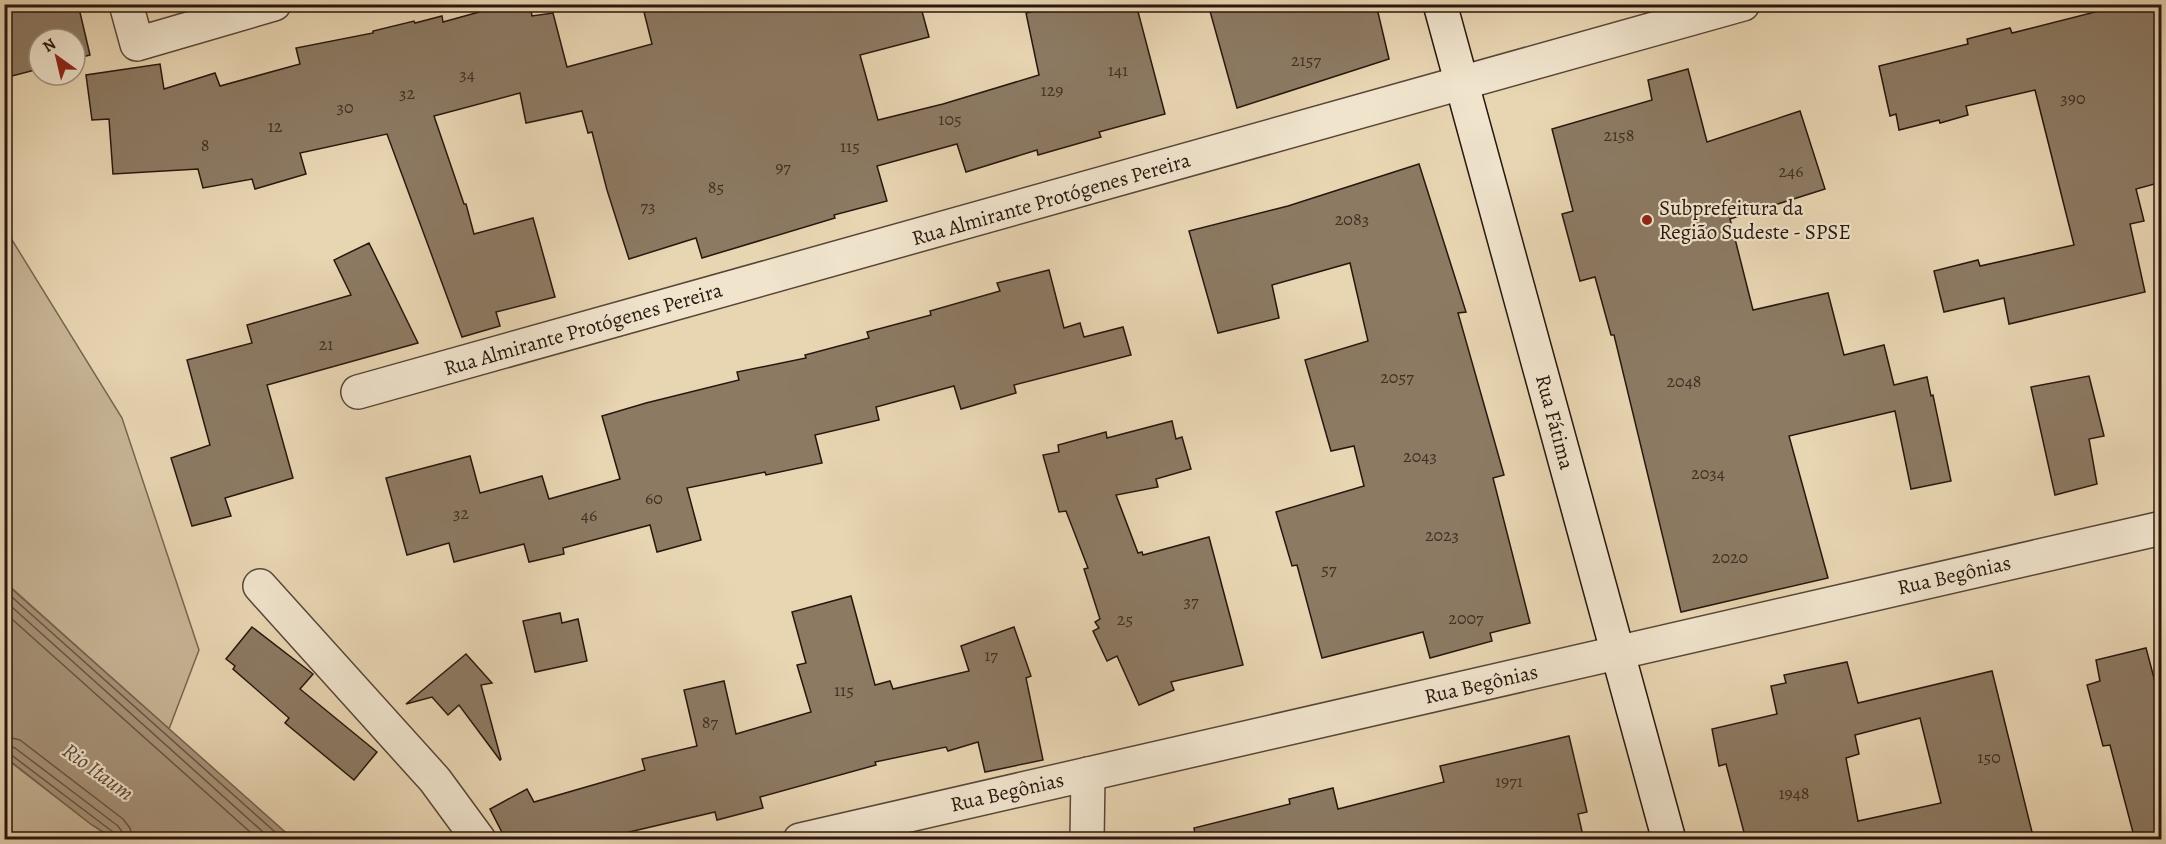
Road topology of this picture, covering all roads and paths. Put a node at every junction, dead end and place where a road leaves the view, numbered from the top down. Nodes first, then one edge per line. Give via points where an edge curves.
1 (126, 4) edge
2 (274, 4) edge
3 (1440, 4) edge
4 (1743, 4) edge
5 (1462, 84) junction
6 (358, 392) dead end
7 (2162, 528) edge
8 (260, 586) dead end
9 (1619, 652) junction
10 (1088, 774) junction
11 (479, 840) edge
12 (800, 840) edge
13 (1087, 840) edge
14 (1669, 840) edge

1 - 2 street via 137,44
3 - 5 street, Rua Fátima
4 - 5 street, Rua Almirante Protógenes Pereira
5 - 6 street, Rua Almirante Protógenes Pereira
5 - 9 street, Rua Fátima
7 - 9 street, Rua Begônias
8 - 11 street via 435,780
9 - 10 street, Rua Begônias
9 - 14 street, Rua Fátima
10 - 12 street, Rua Begônias
10 - 13 street

